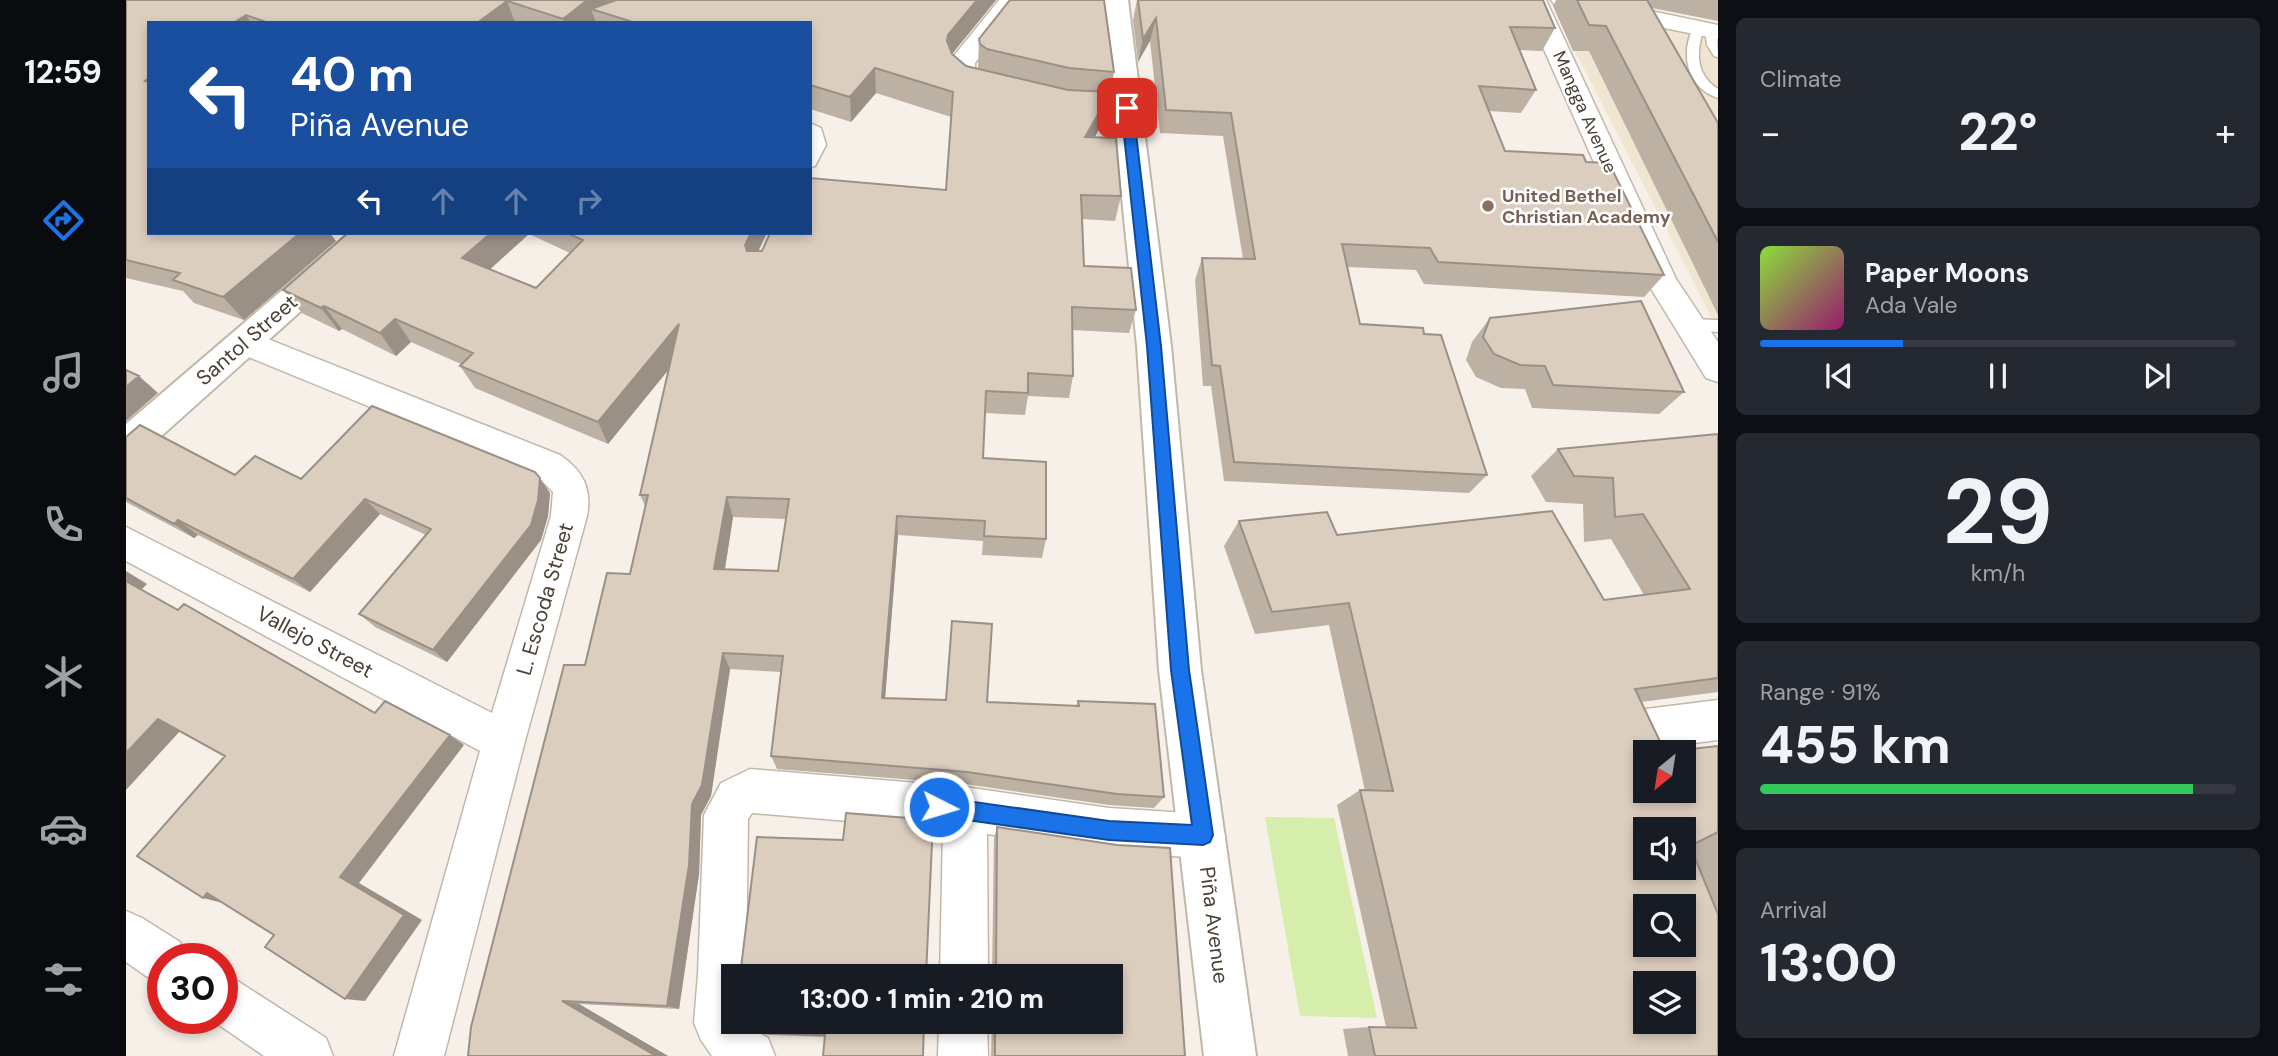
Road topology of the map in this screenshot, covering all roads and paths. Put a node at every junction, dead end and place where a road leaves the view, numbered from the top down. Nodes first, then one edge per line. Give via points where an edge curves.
1 (1012, 0) edge
2 (1115, 0) edge
3 (1541, 6) edge
4 (1711, 36) edge
5 (1718, 94) edge
6 (1025, 95) edge
7 (812, 128) edge
8 (812, 159) edge
9 (366, 235) edge
10 (1689, 326) junction
11 (1718, 326) edge
12 (246, 342) junction
13 (1718, 369) edge
14 (126, 446) edge
15 (126, 543) edge
16 (1718, 720) edge
17 (1638, 730) edge
18 (504, 741) junction
19 (965, 809) junction
20 (1203, 835) junction
21 (126, 934) edge
22 (147, 948) edge
23 (964, 964) edge
24 (238, 1010) edge
25 (963, 1034) edge
26 (308, 1056) edge
27 (419, 1056) edge
28 (750, 1056) edge
29 (963, 1056) edge
30 (1230, 1056) edge

1 - 6 street via 966,55 961,68 975,82
2 - 20 street, Piña Avenue via 1116,107 1154,346 1180,670
3 - 4 street
3 - 10 street, Mangga Avenue via 1603,166
4 - 5 lane via 1690,57 1693,71
7 - 8 lane via 819,145
9 - 12 street, Santol Street
10 - 11 lane
10 - 13 street, Mangga Avenue
12 - 14 street, Santol Street
12 - 18 street, L. Escoda Street via 548,465 571,486 569,516
15 - 18 street, Vallejo Street
16 - 17 street
18 - 27 street, L. Escoda Street
19 - 20 street via 1109,830
19 - 23 street
19 - 28 street via 750,791 736,798 726,815 718,1023 736,1047
20 - 30 street, Piña Avenue
21 - 22 street
24 - 26 street
25 - 29 street

